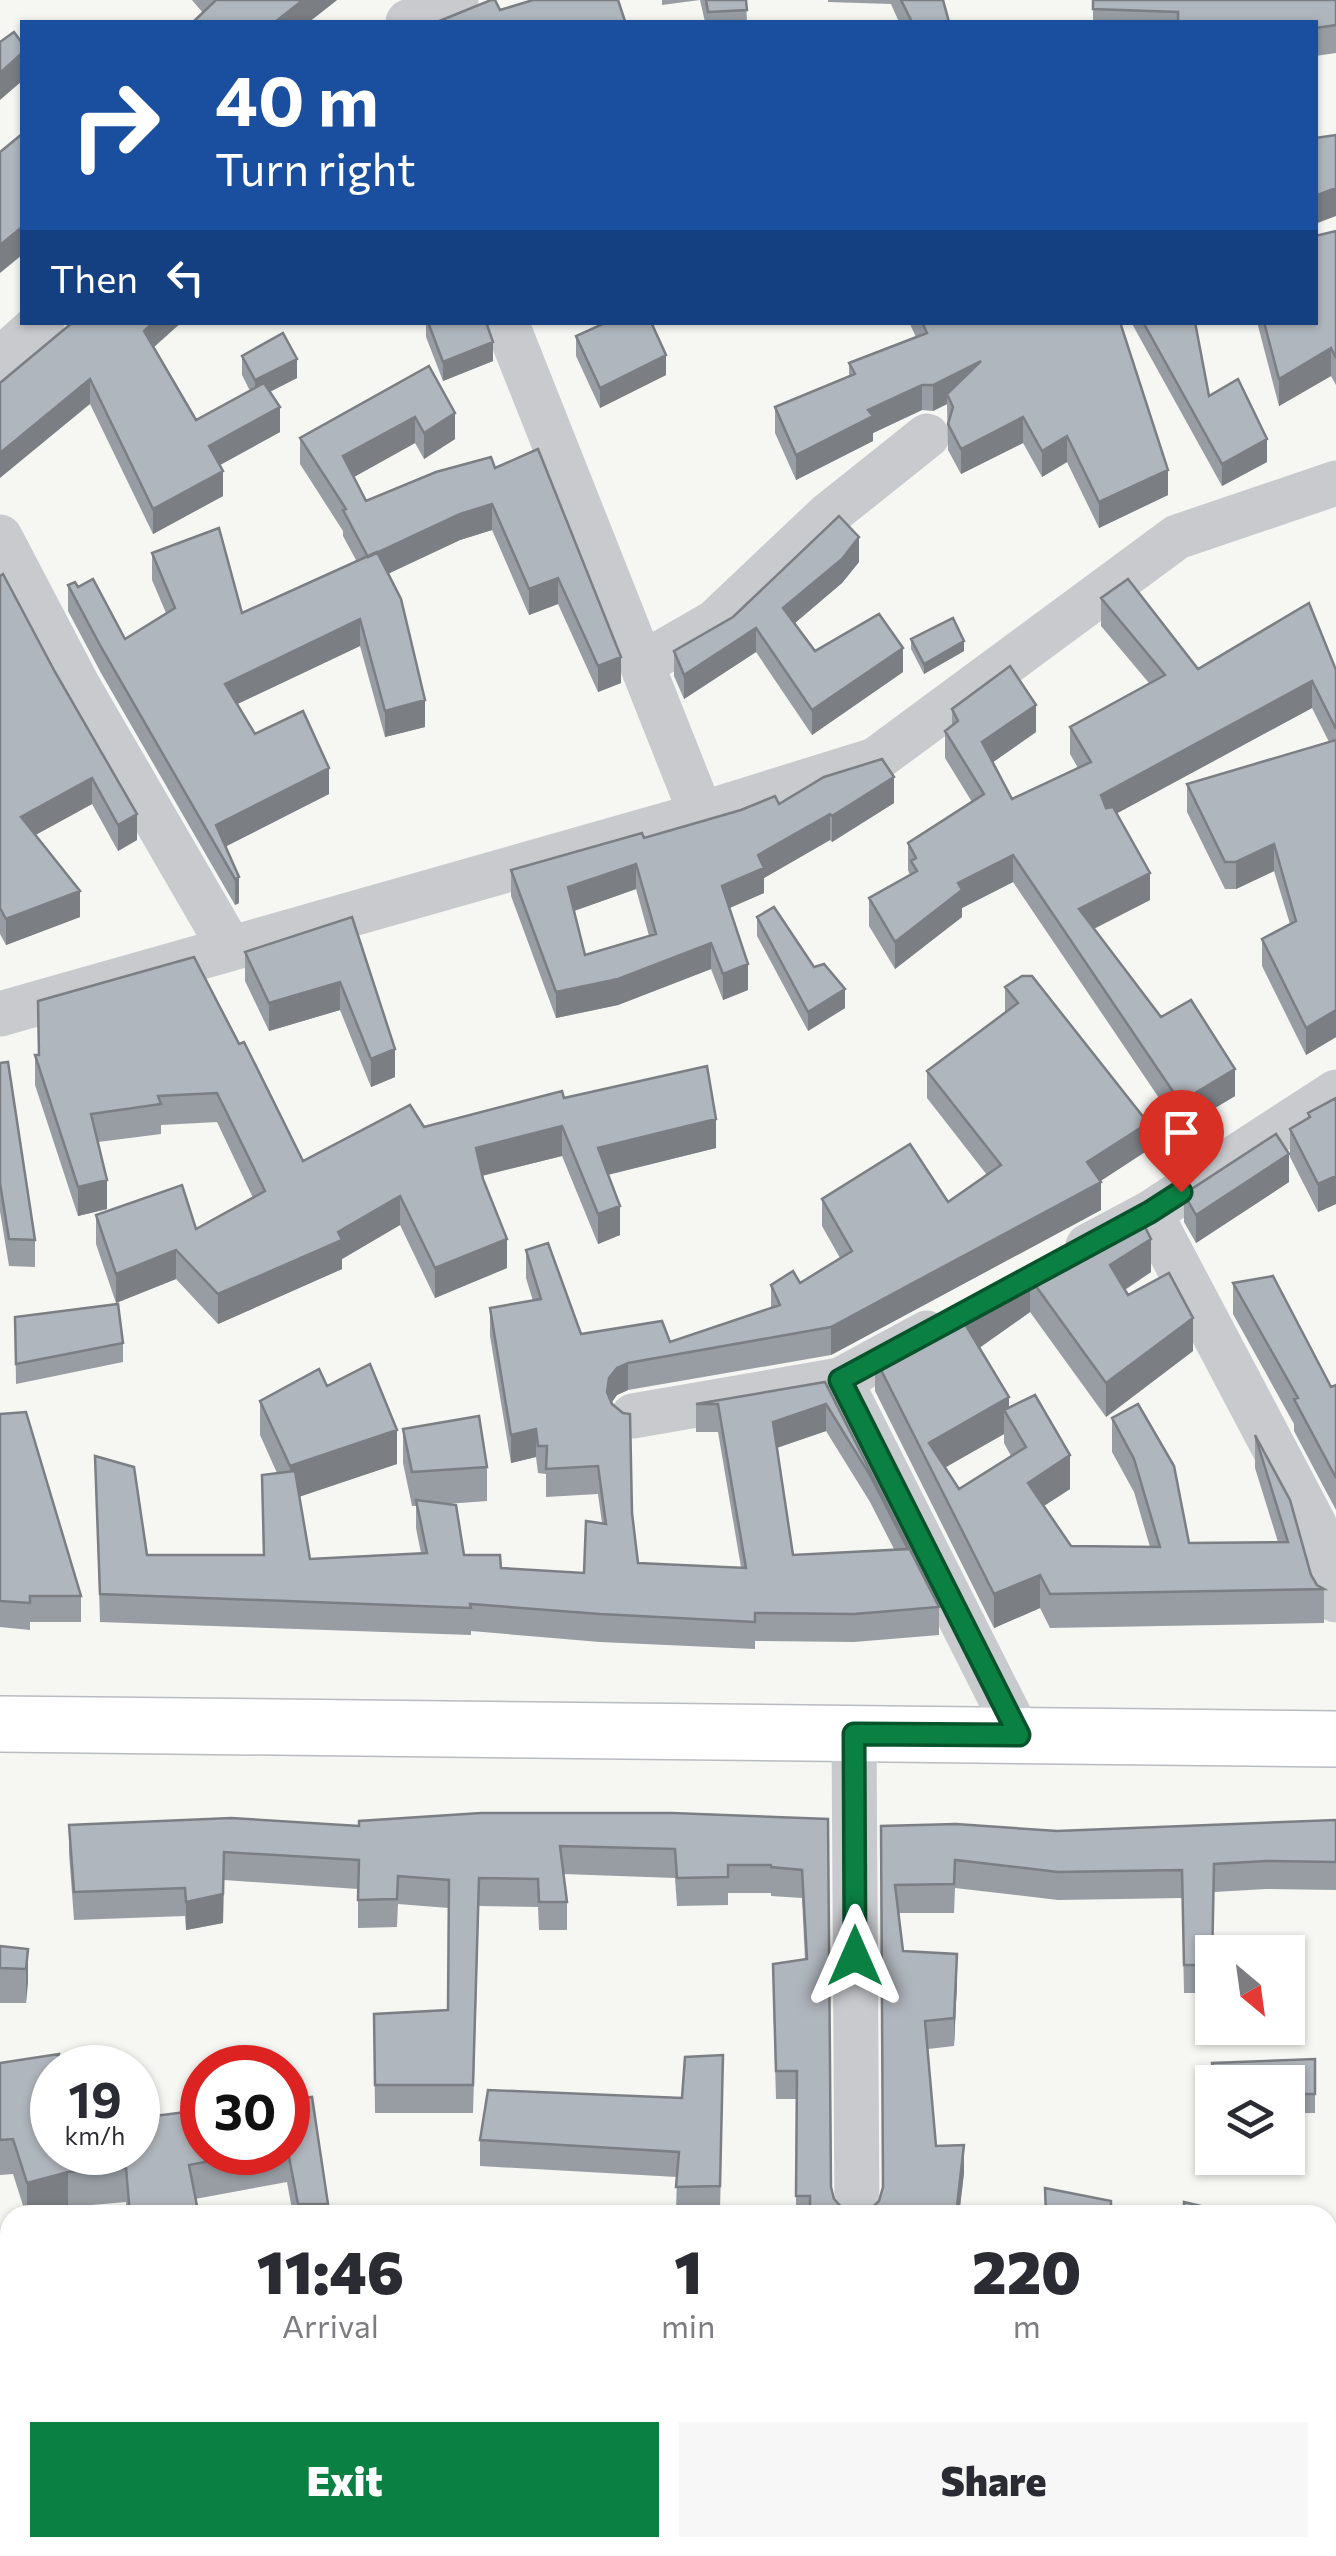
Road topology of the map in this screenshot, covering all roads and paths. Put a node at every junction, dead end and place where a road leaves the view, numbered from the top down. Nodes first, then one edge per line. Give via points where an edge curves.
1 (456, 0) edge
2 (412, 20) edge
3 (39, 325) edge
4 (507, 325) edge
5 (0, 360) edge
6 (928, 436) dead end
7 (1336, 483) edge
8 (0, 537) edge
9 (642, 664) junction
10 (701, 814) junction
11 (230, 948) junction
12 (0, 1014) edge
13 (1336, 1092) edge
14 (1150, 1212) junction
15 (1047, 1268) edge
16 (961, 1315) edge
17 (840, 1380) junction
18 (634, 1416) edge
19 (1336, 1600) edge
20 (0, 1724) edge
21 (854, 1734) junction
22 (1019, 1735) junction
23 (1336, 1739) edge
24 (857, 2205) edge

1 - 2 street
3 - 5 street
4 - 9 street
6 - 9 street via 828,514 714,622
7 - 10 street via 1178,536 874,760
8 - 11 street
9 - 10 street
10 - 11 street
11 - 12 street
13 - 14 street
14 - 15 street
14 - 19 street via 1314,1524
16 - 17 street
17 - 18 street
17 - 22 street
20 - 21 main road
21 - 22 main road
21 - 24 street
22 - 23 main road

